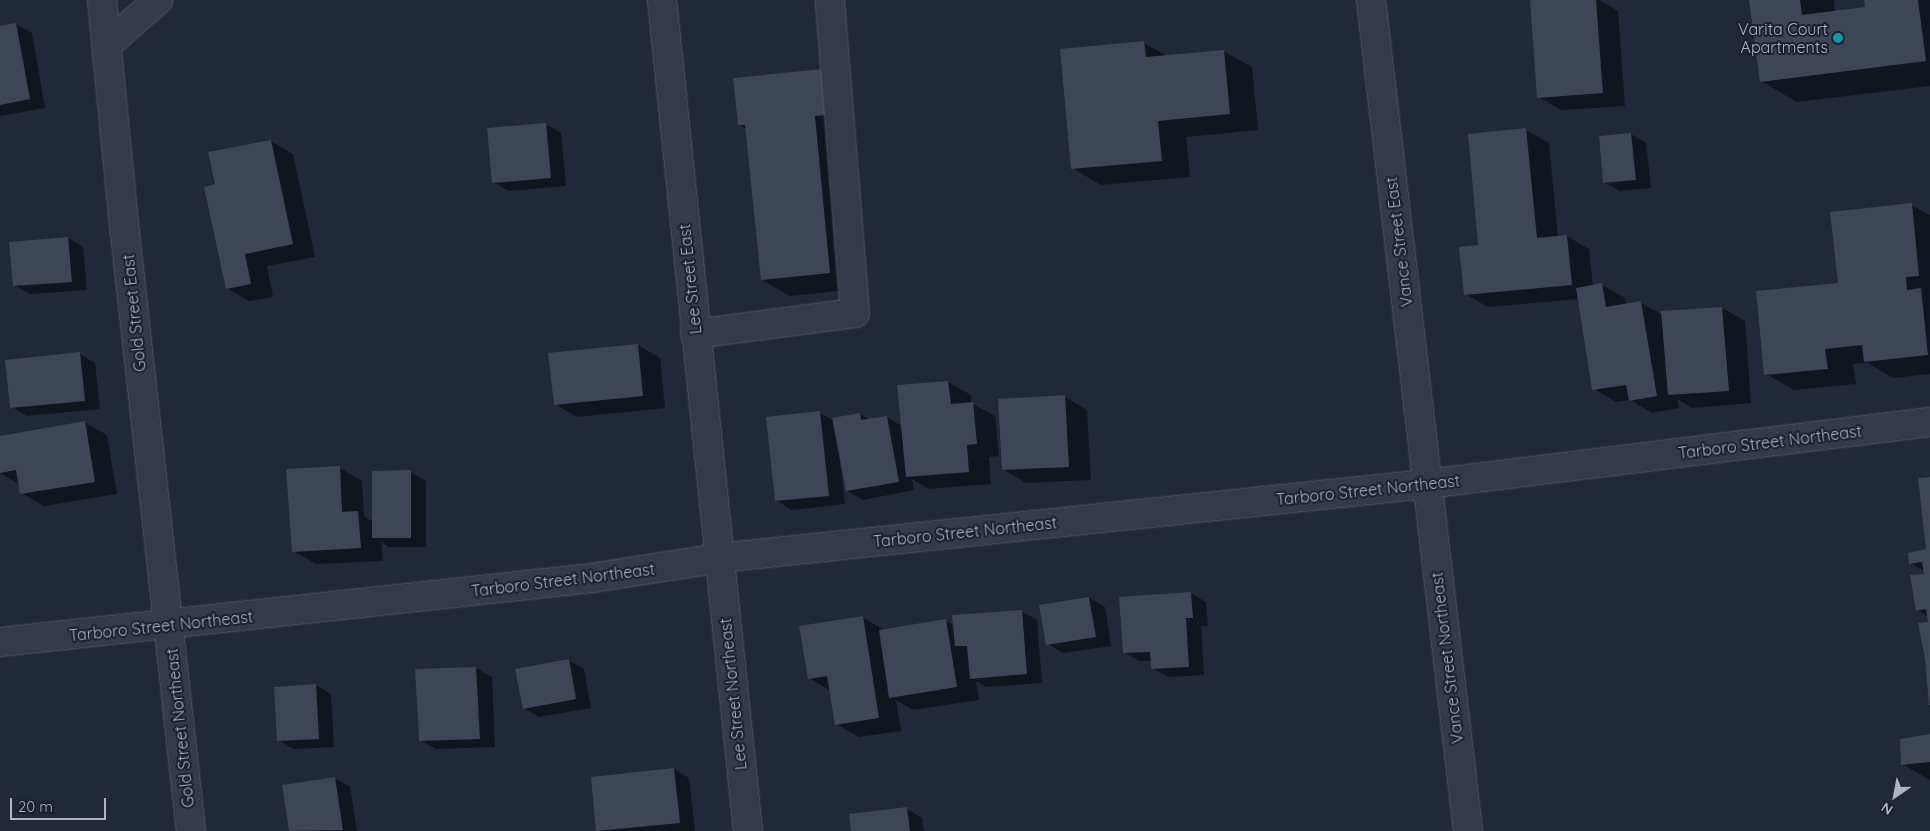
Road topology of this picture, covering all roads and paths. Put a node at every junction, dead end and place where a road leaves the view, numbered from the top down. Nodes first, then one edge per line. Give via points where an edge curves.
1 (102, 0) edge
2 (158, 0) edge
3 (662, 0) edge
4 (830, 0) edge
5 (1371, 0) edge
6 (108, 44) junction
7 (695, 334) junction
8 (1930, 422) edge
9 (1427, 484) junction
10 (719, 558) junction
11 (169, 626) junction
12 (0, 642) edge
13 (191, 831) edge
14 (748, 831) edge
15 (1468, 831) edge

1 - 6 street, Gold Street East
2 - 6 street
3 - 7 street, Lee Street East
4 - 7 street via 855,313
5 - 9 street, Vance Street East
6 - 11 street, Gold Street East via 125,233
7 - 10 street, Lee Street East
8 - 9 street, Tarboro Street Northeast
9 - 10 street, Tarboro Street Northeast
9 - 15 street, Vance Street Northeast
10 - 11 street, Tarboro Street Northeast via 592,578
10 - 14 street, Lee Street Northeast
11 - 12 street, Tarboro Street Northeast
11 - 13 street, Gold Street Northeast

